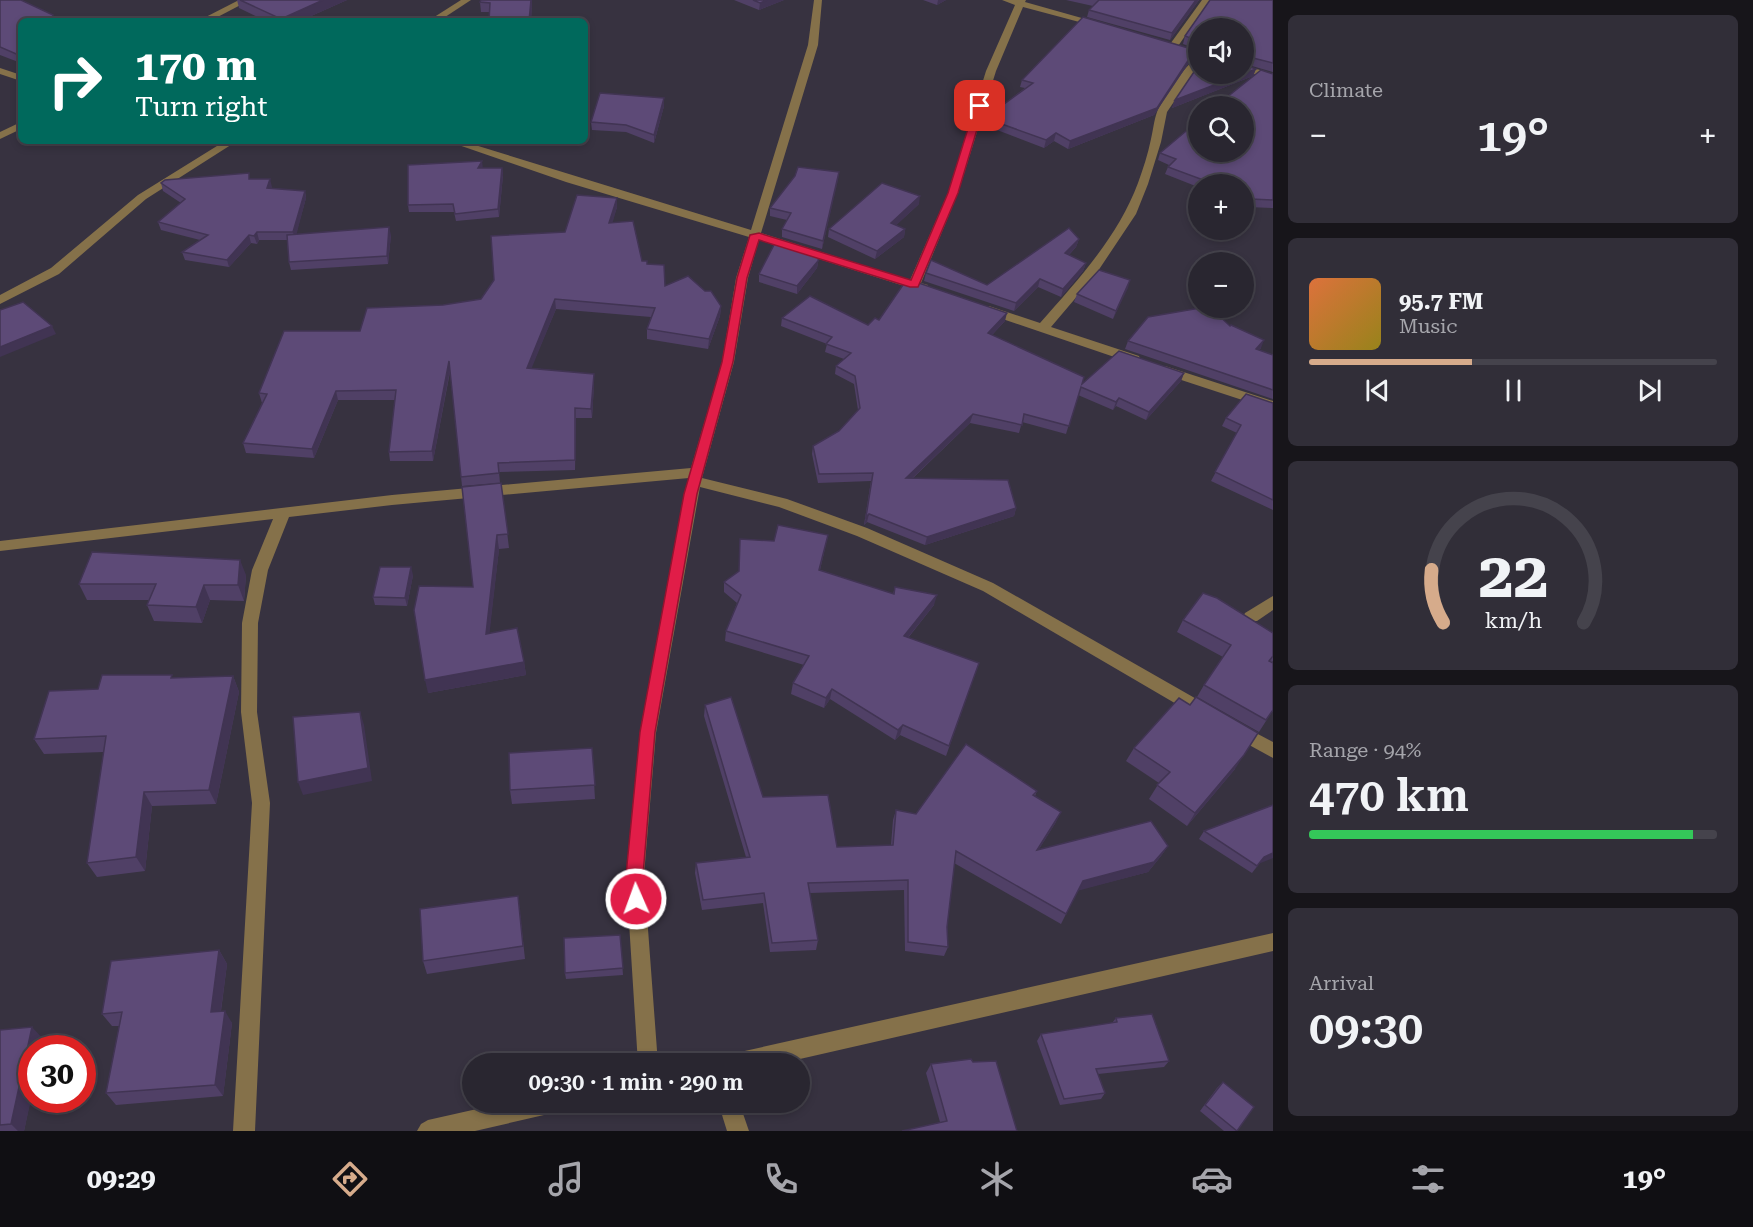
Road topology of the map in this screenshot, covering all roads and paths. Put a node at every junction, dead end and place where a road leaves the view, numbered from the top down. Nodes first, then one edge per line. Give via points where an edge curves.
1 (246, 0) edge
2 (467, 0) edge
3 (818, 0) edge
4 (1006, 0) edge
5 (1206, 0) edge
6 (1021, 2) edge
7 (208, 18) edge
8 (438, 18) edge
9 (1200, 18) edge
10 (1107, 27) edge
11 (1162, 43) edge
12 (1188, 52) edge
13 (0, 71) edge
14 (1254, 71) edge
15 (18, 77) edge
16 (1273, 77) edge
17 (18, 127) edge
18 (0, 136) edge
19 (227, 144) edge
20 (461, 144) edge
21 (755, 235) junction
22 (914, 285) junction
23 (934, 291) edge
24 (0, 300) edge
25 (974, 305) edge
26 (1043, 328) junction
27 (1273, 406) edge
28 (696, 476) junction
29 (283, 513) junction
30 (0, 546) edge
31 (1273, 602) edge
32 (1251, 617) edge
33 (1273, 751) edge
34 (1273, 942) edge
35 (647, 1053) edge
36 (780, 1053) edge
37 (508, 1113) edge
38 (732, 1113) edge
39 (244, 1131) edge
40 (428, 1131) edge
41 (738, 1131) edge

1 - 7 street
2 - 8 street
3 - 21 street via 813,45
4 - 6 street
5 - 9 street
6 - 10 street
6 - 22 street via 991,71 953,193
11 - 12 street
12 - 26 street via 1185,76 1162,112 1153,153 1130,214 1092,271
13 - 15 street
14 - 16 street
17 - 18 street
19 - 24 street via 142,197 56,271
20 - 21 street
21 - 22 street
21 - 28 street via 742,278 728,362
22 - 23 street
25 - 26 street
26 - 27 street
28 - 29 street via 392,500
28 - 33 street via 862,532 988,587
28 - 35 street via 648,732 635,875
29 - 30 street
29 - 39 street via 260,570 250,623 249,712 261,803
31 - 32 street
34 - 36 street
37 - 40 street
38 - 41 street

